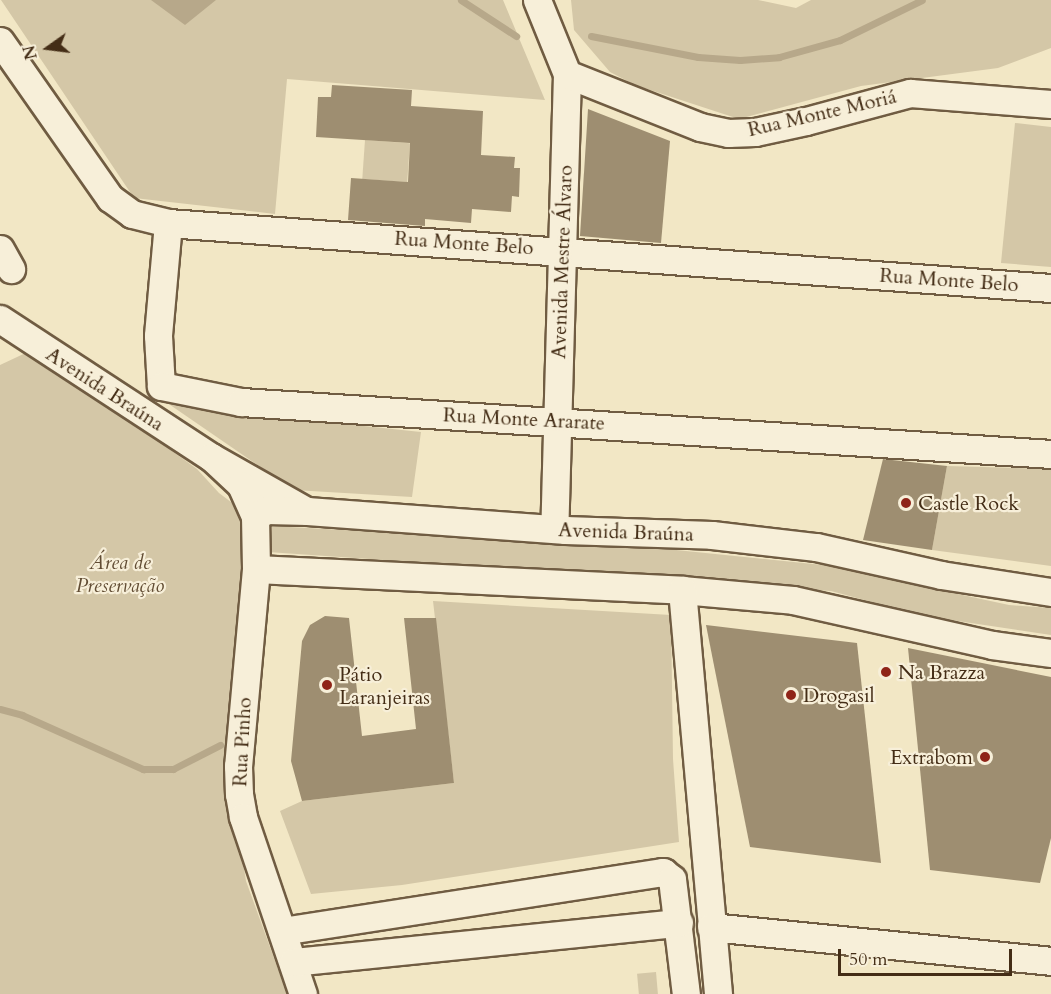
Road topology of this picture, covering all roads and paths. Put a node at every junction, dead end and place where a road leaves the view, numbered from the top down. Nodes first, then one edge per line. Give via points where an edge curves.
1 (537, 0) edge
2 (0, 41) edge
3 (567, 74) junction
4 (1051, 104) edge
5 (168, 223) junction
6 (563, 249) junction
7 (1051, 288) edge
8 (5, 328) edge
9 (556, 421) junction
10 (1051, 454) edge
11 (211, 457) junction
12 (307, 511) junction
13 (255, 516) junction
14 (554, 529) junction
15 (256, 568) junction
16 (682, 590) junction
17 (1051, 592) edge
18 (1051, 653) edge
19 (679, 923) junction
20 (711, 927) junction
21 (282, 932) junction
22 (1051, 961) edge
23 (293, 962) junction
24 (303, 994) edge
25 (686, 994) edge
26 (718, 994) edge

1 - 3 street, Avenida Mestre Álvaro
2 - 5 street, Rua Monte Belo via 110,198 132,214
3 - 4 street, Rua Monte Moriá via 700,127 728,133 796,123 910,93
3 - 6 street, Avenida Mestre Álvaro
5 - 6 street, Rua Monte Belo
5 - 9 street, Rua Monte Ararate via 158,336 160,386 241,402
6 - 7 street, Rua Monte Belo
6 - 9 street, Avenida Mestre Álvaro
8 - 11 street, Avenida Braúna
9 - 10 street, Rua Monte Ararate
9 - 14 street, Avenida Mestre Álvaro
11 - 12 street, Avenida Braúna
11 - 13 street, Avenida Braúna via 241,485
12 - 13 street via 267,510
12 - 14 street, Avenida Braúna
13 - 15 street, Rua Pinho
14 - 17 street, Avenida Braúna via 712,535 816,547 941,575
15 - 16 street
15 - 21 street, Rua Pinho via 238,766 239,794
16 - 18 street via 793,600 992,645
16 - 20 street
19 - 21 street via 672,879 663,872
19 - 23 street
19 - 25 street
20 - 22 street
20 - 26 street
21 - 23 street, Rua Pinho
23 - 24 street, Rua Pinho

